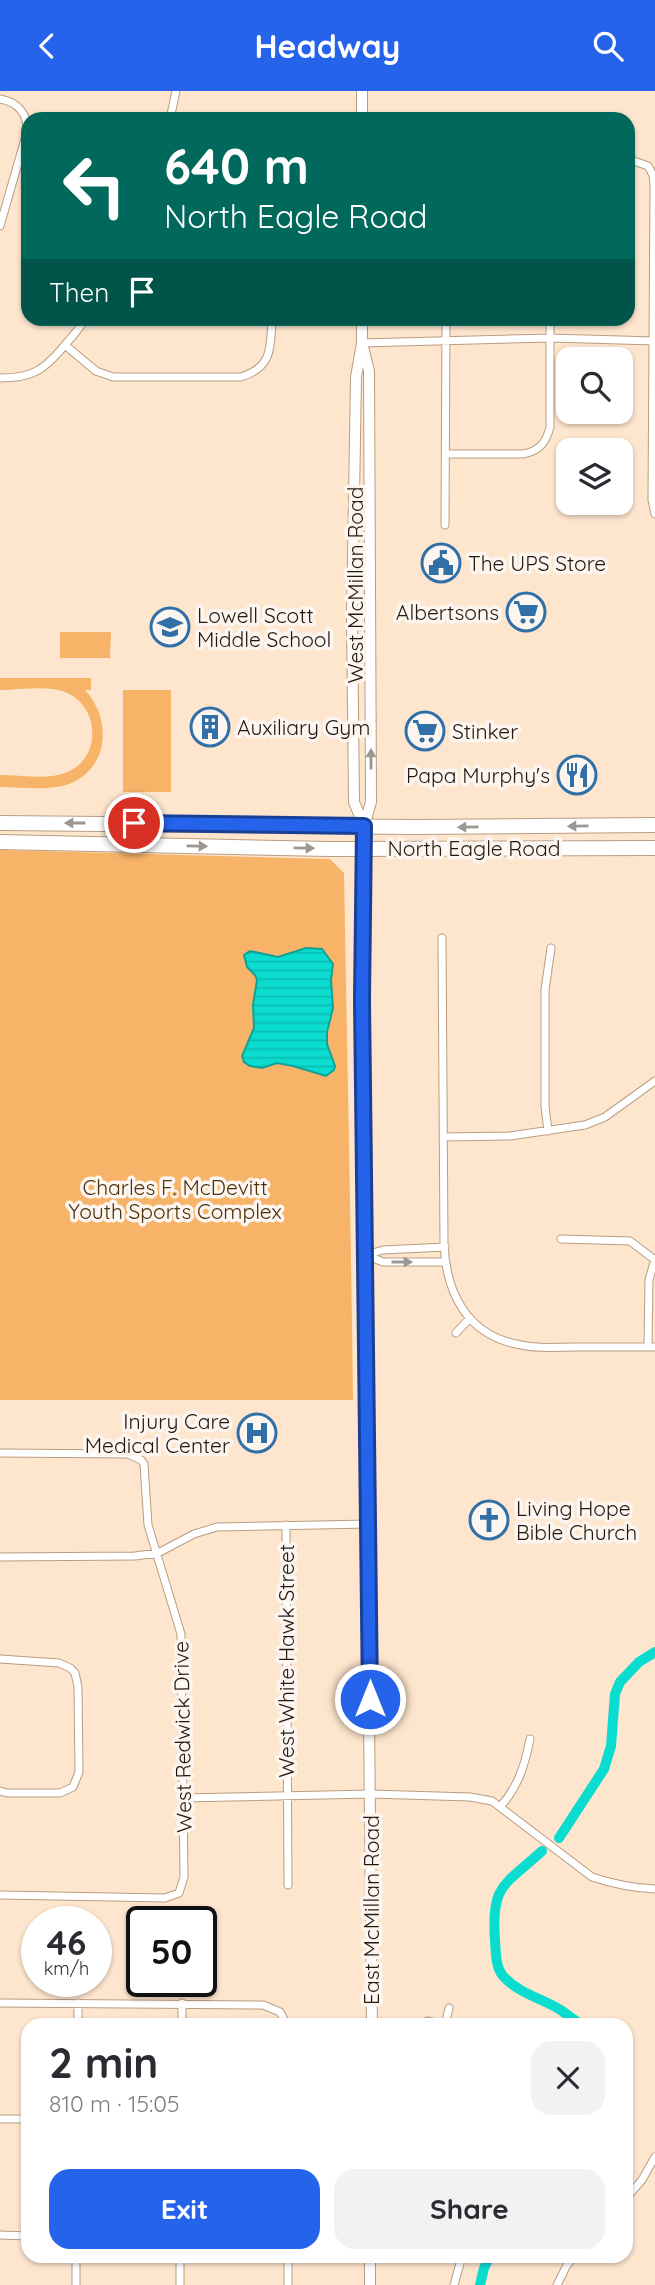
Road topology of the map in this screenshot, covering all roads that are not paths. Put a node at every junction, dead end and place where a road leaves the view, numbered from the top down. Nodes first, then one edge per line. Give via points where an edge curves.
1 (176, 91) edge
2 (362, 91) edge
3 (0, 99) edge
4 (23, 112) edge
5 (172, 112) edge
6 (362, 112) edge
7 (21, 153) edge
8 (635, 161) edge
9 (0, 226) edge
10 (80, 326) edge
11 (272, 326) edge
12 (362, 326) edge
13 (446, 326) edge
14 (550, 326) edge
15 (550, 338) junction
16 (446, 340) junction
17 (654, 341) edge
18 (362, 343) junction
19 (65, 345) junction
20 (369, 377) junction
21 (0, 378) edge
22 (446, 454) junction
23 (356, 455) junction
24 (655, 514) edge
25 (445, 525) dead end
26 (0, 823) edge
27 (655, 825) edge
28 (364, 826) junction
29 (0, 842) edge
30 (364, 848) junction
31 (655, 848) edge
32 (442, 938) dead end
33 (551, 949) dead end
34 (655, 1081) edge
35 (548, 1131) junction
36 (443, 1137) junction
37 (561, 1239) dead end
38 (444, 1247) junction
39 (366, 1255) junction
40 (655, 1259) edge
41 (445, 1262) junction
42 (470, 1318) junction
43 (456, 1333) dead end
44 (652, 1347) edge
45 (0, 1453) edge
46 (369, 1524) junction
47 (286, 1525) junction
48 (158, 1553) junction
49 (0, 1557) edge
50 (0, 1659) edge
51 (530, 1739) dead end
52 (0, 1791) edge
53 (371, 1794) junction
54 (287, 1797) junction
55 (183, 1798) junction
56 (500, 1807) junction
57 (288, 1885) dead end
58 (655, 1889) edge
59 (0, 1895) edge
60 (0, 2003) edge
61 (78, 2003) junction
62 (182, 2003) junction
63 (449, 2008) dead end
64 (78, 2018) edge
65 (182, 2018) edge
66 (283, 2018) edge
67 (372, 2018) edge
68 (447, 2018) edge
69 (0, 2119) edge
70 (21, 2119) edge
71 (655, 2157) edge
72 (633, 2190) edge
73 (0, 2235) edge
74 (21, 2235) edge
75 (76, 2263) edge
76 (180, 2263) edge
77 (288, 2263) edge
78 (370, 2263) edge
79 (460, 2263) edge
80 (570, 2263) edge
81 (76, 2285) edge
82 (180, 2285) edge
83 (288, 2285) edge
84 (370, 2285) edge
85 (454, 2285) edge
86 (557, 2285) edge

1 - 5 street
2 - 6 main road
3 - 4 street via 16,104
7 - 9 street
8 - 17 street via 648,166 653,174
10 - 19 street
11 - 19 street via 264,365 241,377 113,377 96,371
12 - 18 main road, West McMillan Road
13 - 16 street
14 - 15 street
15 - 16 street
15 - 17 street
15 - 22 street via 550,427 542,446 523,454
16 - 18 street
16 - 22 street
17 - 24 street
18 - 20 main road, West McMillan Road
18 - 23 main road, West McMillan Road via 356,377
19 - 21 street via 34,374
20 - 23 main road via 363,400 362,447
28 -> 20 main road, West McMillan Road via 371,801
22 - 25 street
23 - 28 main road, West McMillan Road via 354,802
28 -> 26 highway, North Eagle Road
27 -> 28 highway, North Eagle Road
28 - 30 main road, West McMillan Road
29 -> 30 highway, North Eagle Road
30 - 31 highway, North Eagle Road
30 - 39 main road, West McMillan Road
32 - 36 street
33 - 35 street via 545,990
34 - 35 street via 596,1122
35 - 36 street
36 - 38 street
37 - 40 street via 630,1241
38 - 39 street via 383,1249
38 - 41 street
39 -> 41 street via 383,1262
39 - 46 main road, West McMillan Road
40 - 44 street via 649,1280
41 - 42 street via 454,1295
42 - 43 street
42 - 44 street via 491,1335 521,1345
45 - 48 street, West Redwick Drive via 128,1454 141,1460 147,1518
46 - 47 street
46 - 53 main road, West McMillan Road
47 - 48 street via 217,1527
47 - 54 street, West White Hawk Street
48 - 49 street
48 - 55 street, West Redwick Drive via 181,1633
50 - 52 street via 59,1663 77,1678 79,1772 73,1787 60,1793
51 - 56 street via 524,1769
53 - 54 street
53 - 56 street via 470,1797
53 - 67 main road, East McMillan Road
54 - 55 street
54 - 57 street, West White Hawk Street
55 - 59 street, West Redwick Drive via 184,1882 179,1893 165,1898
56 - 58 street via 592,1877
60 - 61 street
61 - 62 street
61 - 64 street
62 - 65 street
62 - 66 street via 263,2005
63 - 68 street
69 - 70 street
71 - 72 street
73 - 74 street
75 - 81 street
76 - 82 street
77 - 83 street
78 - 84 main road
79 - 85 street
80 - 86 street

